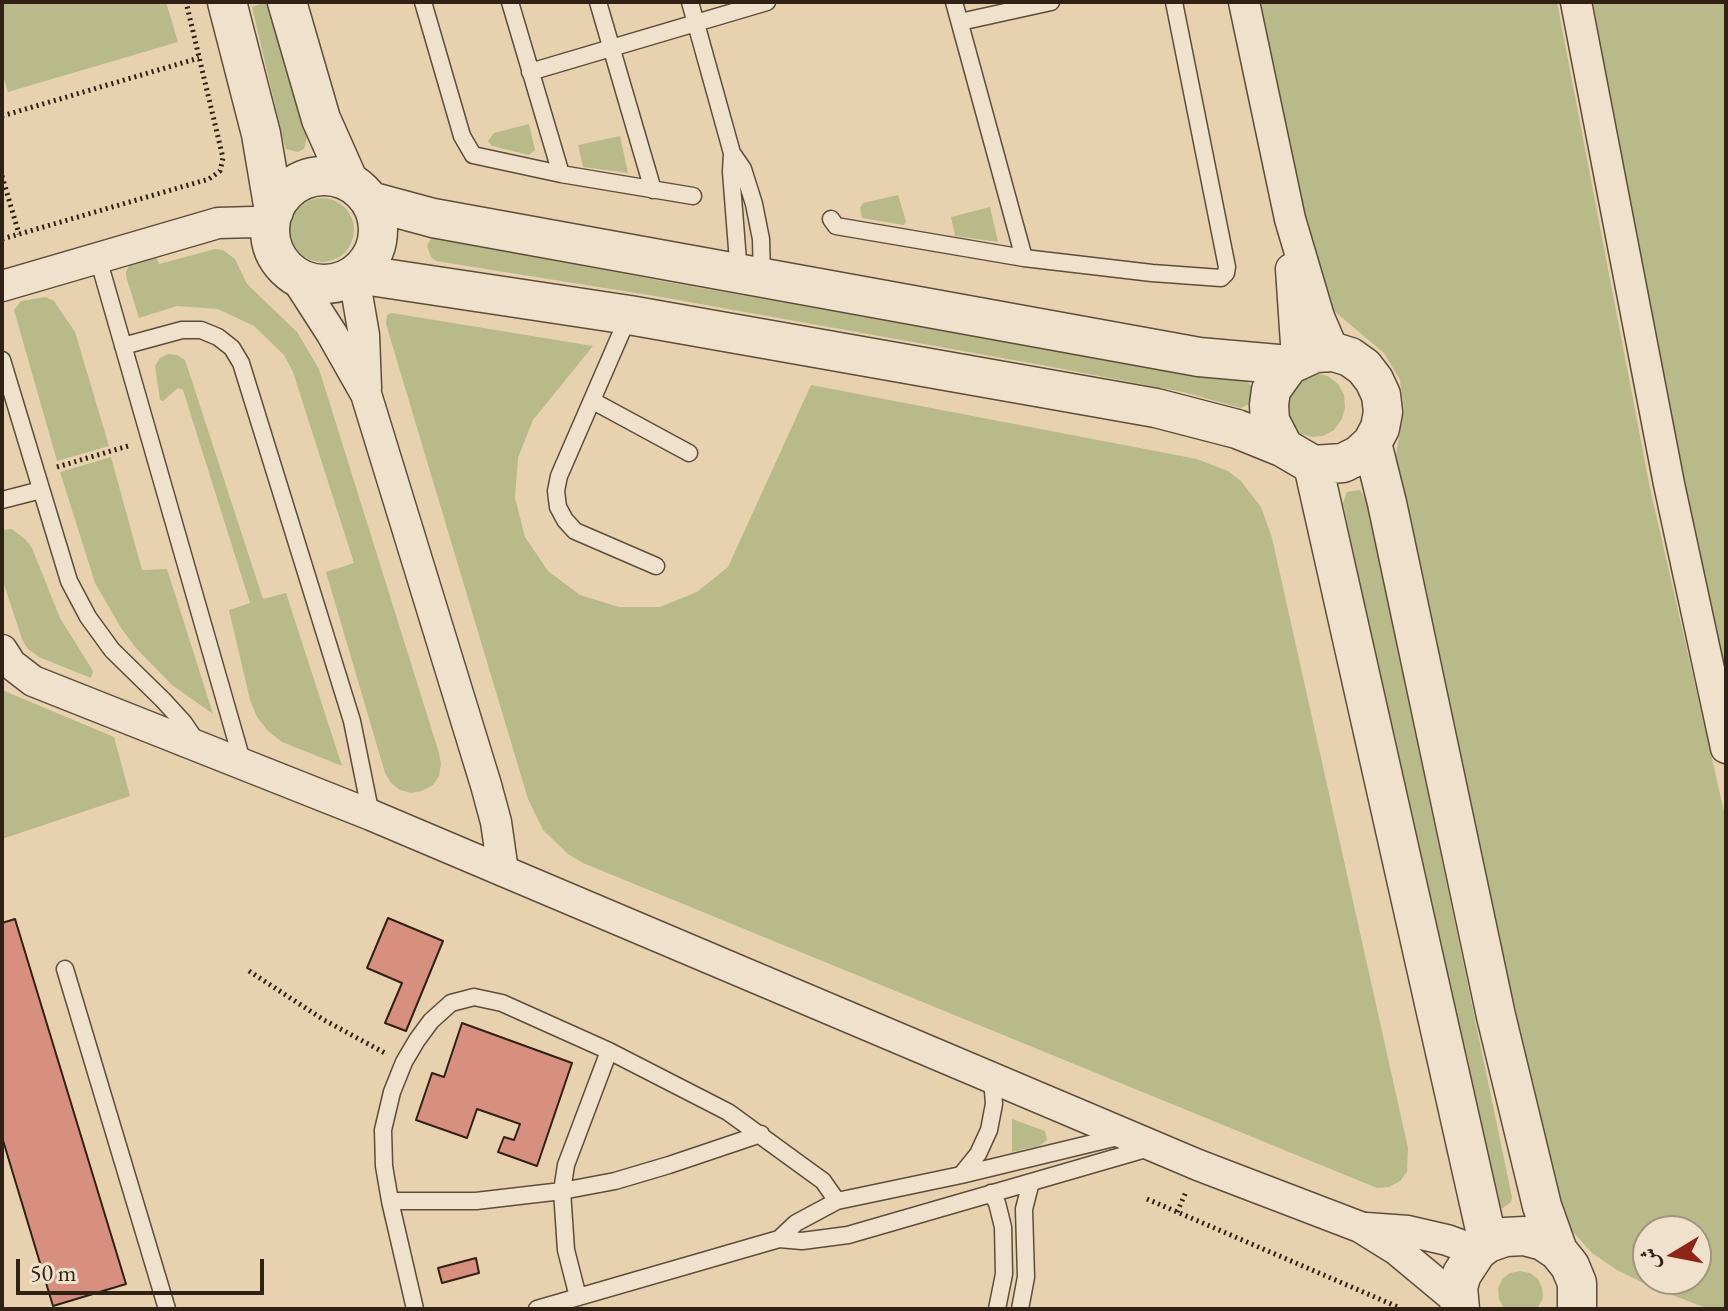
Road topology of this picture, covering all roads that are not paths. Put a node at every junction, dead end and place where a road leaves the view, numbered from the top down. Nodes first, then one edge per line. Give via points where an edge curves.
1 (227, 2) edge
2 (287, 2) edge
3 (423, 2) edge
4 (510, 2) edge
5 (598, 2) edge
6 (690, 2) edge
7 (767, 2) edge
8 (954, 2) edge
9 (1051, 2) edge
10 (1174, 2) edge
11 (1244, 2) edge
12 (1576, 2) edge
13 (960, 22) junction
14 (696, 23) junction
15 (611, 48) junction
16 (530, 72) junction
17 (732, 153) junction
18 (561, 174) junction
19 (653, 190) junction
20 (360, 192) junction
21 (693, 196) dead end
22 (272, 218) junction
23 (831, 219) dead end
24 (1290, 219) junction
25 (98, 258) junction
26 (1024, 258) junction
27 (294, 275) junction
28 (356, 275) junction
29 (751, 276) junction
30 (2, 286) edge
31 (629, 315) junction
32 (123, 346) junction
33 (1334, 352) junction
34 (2, 360) edge
35 (1293, 362) junction
36 (366, 394) junction
37 (593, 401) junction
38 (1372, 443) junction
39 (689, 453) dead end
40 (1298, 457) junction
41 (41, 490) junction
42 (2, 500) edge
43 (656, 566) dead end
44 (2, 650) edge
45 (1726, 748) edge
46 (201, 749) junction
47 (244, 765) junction
48 (371, 815) junction
49 (503, 871) junction
50 (65, 969) dead end
51 (609, 1051) junction
52 (992, 1078) junction
53 (761, 1134) junction
54 (1140, 1140) junction
55 (961, 1175) junction
56 (1031, 1182) junction
57 (562, 1191) junction
58 (991, 1193) junction
59 (390, 1201) junction
60 (837, 1201) junction
61 (1360, 1227) junction
62 (779, 1239) junction
63 (1482, 1247) junction
64 (1571, 1281) edge
65 (578, 1297) junction
66 (1458, 1305) edge
67 (167, 1309) edge
68 (415, 1309) edge
69 (537, 1309) edge
70 (997, 1309) edge
71 (1020, 1309) edge
72 (1609, 1309) edge

1 - 22 street via 261,134
2 - 20 street via 321,119
3 - 18 lane via 466,147 482,159
4 - 16 lane
5 - 15 lane
6 - 14 lane
7 - 14 lane
8 - 13 lane
9 - 13 lane
10 - 26 lane via 1226,273 1215,279
11 - 24 street
12 - 45 street
13 - 26 lane
14 - 15 lane
14 - 17 lane
15 - 16 lane
15 - 19 lane
16 - 18 lane
17 - 29 lane
17 - 29 lane via 743,169 761,239
18 - 19 lane
19 - 21 lane
20 - 22 street via 335,177 305,180 281,197
20 - 28 street via 379,226 367,264
20 - 29 street via 433,218
22 - 25 street via 218,223
22 - 27 street via 275,254
23 - 26 lane via 836,226
24 - 33 street
24 - 35 street
25 - 30 street
25 - 32 lane
27 - 28 street via 324,285
27 - 36 street
28 - 31 street
28 - 36 street
29 - 35 street via 1227,362
31 - 37 lane
31 - 40 street via 1156,408 1237,429
32 - 47 lane
32 - 48 lane via 201,330 232,348 241,363 352,721
33 - 35 street
33 - 38 street via 1364,367 1381,395 1380,428
34 - 41 lane
35 - 40 street via 1271,390 1269,405 1270,421
36 - 49 street via 486,785
37 - 39 lane
37 - 43 lane via 559,476 558,507 575,531
38 - 40 street via 1343,463
38 - 64 street via 1496,1016 1539,1193
40 - 63 street
41 - 42 lane
41 - 46 lane via 69,581 88,617
44 - 46 street via 33,681
46 - 47 street
47 - 48 street
48 - 49 street
49 - 52 street
50 - 67 lane
51 - 53 lane
51 - 57 lane via 566,1165
51 - 59 lane via 502,1003 474,997 451,1003 431,1021 392,1092 383,1130
52 - 54 street
52 - 55 lane via 989,1130
53 - 57 lane via 615,1181
53 - 60 lane via 823,1181
54 - 55 lane
54 - 56 lane
54 - 61 street
55 - 60 lane
56 - 58 lane
56 - 71 lane via 1024,1209 1026,1277
57 - 59 lane via 476,1201
57 - 65 lane via 566,1250
58 - 62 lane via 848,1235
58 - 70 lane via 1003,1227 1004,1274
59 - 68 lane
60 - 62 lane via 796,1223
61 - 63 street
61 - 66 street via 1397,1250
62 - 65 lane
63 - 64 street via 1505,1237 1543,1241
63 - 66 street via 1462,1274
64 - 72 street
65 - 69 lane

